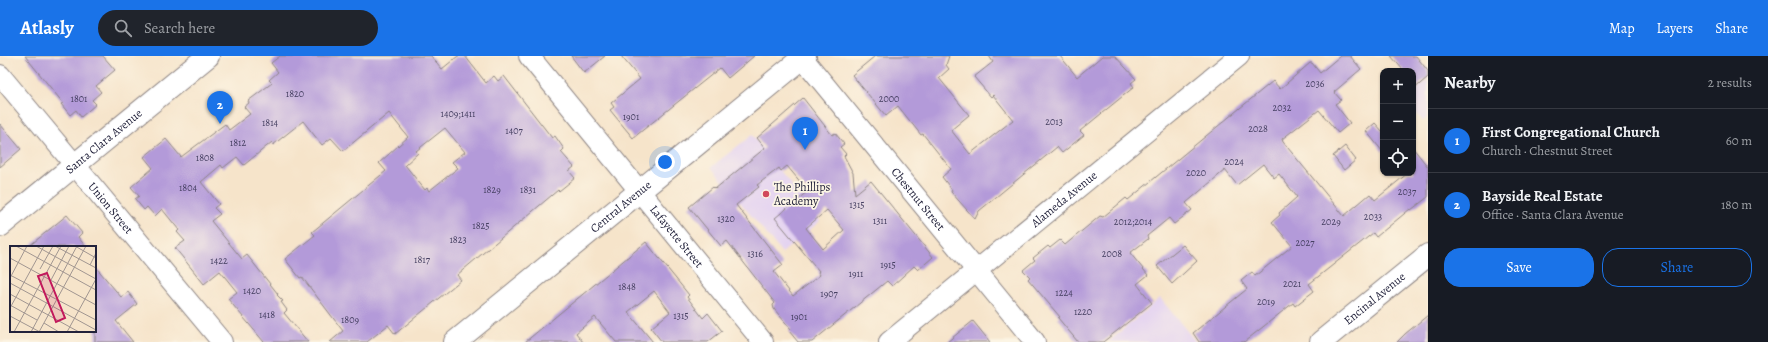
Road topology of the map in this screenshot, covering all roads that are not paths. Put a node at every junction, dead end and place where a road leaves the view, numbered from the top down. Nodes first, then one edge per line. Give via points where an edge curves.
1 (208, 56) edge
2 (529, 56) edge
3 (1239, 56) edge
4 (803, 57) edge
5 (0, 75) edge
6 (74, 166) junction
7 (640, 191) junction
8 (0, 226) edge
9 (1428, 255) edge
10 (977, 270) junction
11 (222, 342) edge
12 (455, 342) edge
13 (763, 342) edge
14 (889, 342) edge
15 (1035, 342) edge
16 (1321, 342) edge

1 - 6 street, Santa Clara Avenue
2 - 7 street, Lafayette Street
3 - 10 street, Alameda Avenue
4 - 7 street, Central Avenue
4 - 10 street, Chestnut Street
5 - 6 street, Union Street
6 - 8 street, Santa Clara Avenue
6 - 11 street, Union Street
7 - 12 street, Central Avenue
7 - 13 street, Lafayette Street
9 - 16 street, Encinal Avenue
10 - 14 street, Alameda Avenue
10 - 15 street, Chestnut Street

